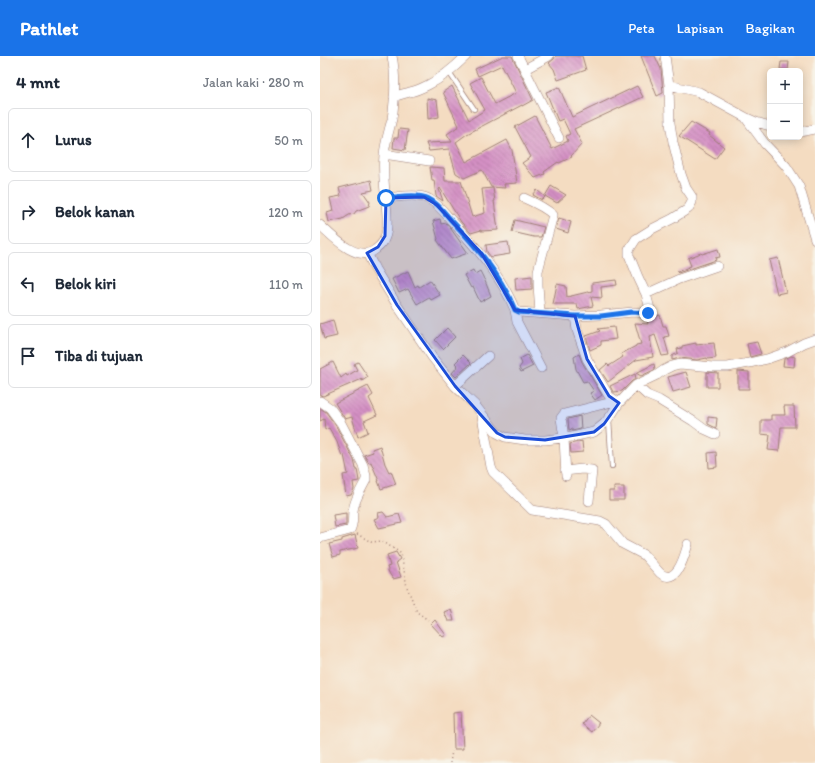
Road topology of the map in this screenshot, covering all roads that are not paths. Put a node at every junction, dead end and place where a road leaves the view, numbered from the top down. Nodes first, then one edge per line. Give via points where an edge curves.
1 (392, 56) edge
2 (466, 56) edge
3 (518, 56) edge
4 (549, 56) edge
5 (665, 56) edge
6 (525, 69) junction
7 (449, 72) junction
8 (669, 84) junction
9 (394, 97) junction
10 (474, 109) dead end
11 (745, 117) junction
12 (767, 125) edge
13 (815, 129) edge
14 (803, 131) edge
15 (559, 138) dead end
16 (384, 154) junction
17 (429, 161) dead end
18 (386, 198) junction
19 (524, 198) dead end
20 (320, 225) edge
21 (815, 239) edge
22 (367, 253) junction
23 (717, 266) dead end
24 (646, 294) junction
25 (515, 310) junction
26 (540, 313) junction
27 (575, 316) junction
28 (815, 339) edge
29 (488, 356) dead end
30 (541, 368) dead end
31 (636, 385) junction
32 (454, 386) junction
33 (320, 401) edge
34 (618, 402) junction
35 (482, 415) junction
36 (609, 419) junction
37 (715, 434) dead end
38 (564, 438) junction
39 (612, 466) dead end
40 (589, 501) dead end
41 (320, 538) edge
42 (688, 544) dead end

1 - 9 street
2 - 7 street
3 - 6 street
4 - 6 street
5 - 8 street
6 - 15 street
7 - 9 street via 428,85
7 - 10 lane
8 - 11 street via 699,92
8 - 24 street via 673,142 681,174 692,202 688,209 672,220 636,239 629,250
9 - 16 street
11 - 12 street
11 - 21 street via 786,166 799,186
13 - 14 street
16 - 17 street
16 - 18 street
18 - 22 street via 385,236 378,247
18 - 25 street via 424,197 437,204 482,254
19 - 26 street via 553,215 538,272
20 - 22 street via 353,251
22 - 32 street via 397,305
23 - 24 street
24 - 27 street via 650,309 648,313
25 - 26 street
25 - 30 street via 517,322
26 - 27 street
27 - 34 street via 587,359 609,396
28 - 31 street via 787,352 749,363 720,367 676,364
29 - 32 street
31 - 34 street
31 - 37 street via 647,395
32 - 35 street
33 - 41 street via 330,408 341,423 366,476 353,509 353,526 350,530
34 - 36 street
34 - 38 street via 564,414 561,418
35 - 38 street via 496,434 504,437 536,441
35 - 42 street via 493,472 532,510 606,524 623,544 644,555 660,573 667,576 680,568
36 - 38 street via 594,432
36 - 39 lane
38 - 40 street via 565,474 582,469 592,470

